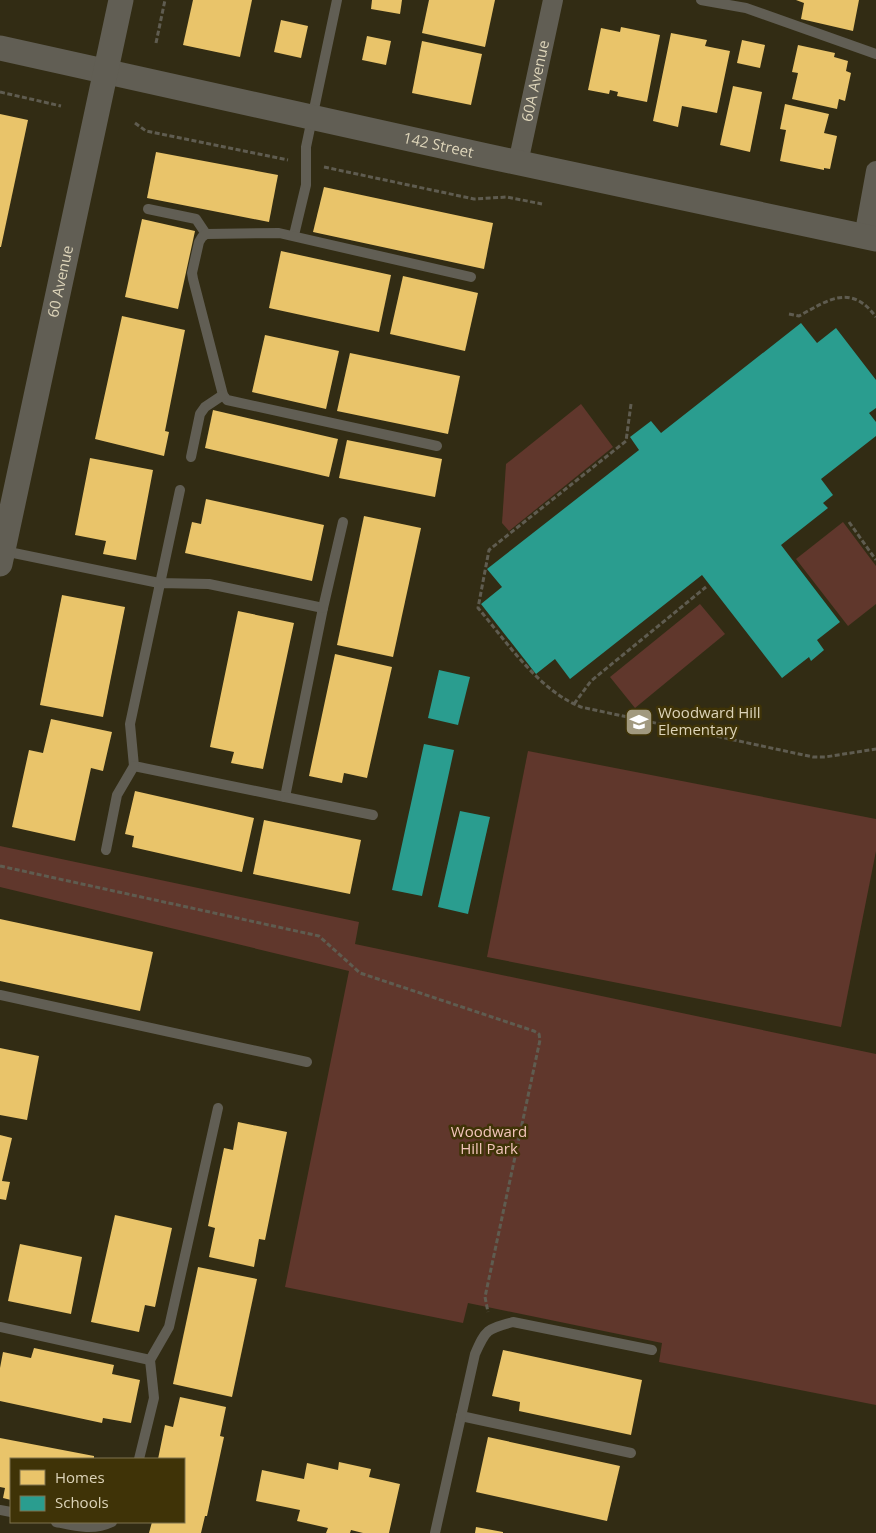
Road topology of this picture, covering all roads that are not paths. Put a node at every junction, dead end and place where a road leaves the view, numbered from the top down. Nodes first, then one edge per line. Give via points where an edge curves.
1 (122, 0) edge
2 (337, 0) edge
3 (553, 0) edge
4 (701, 0) edge
5 (747, 4) edge
6 (0, 48) edge
7 (876, 54) edge
8 (106, 73) junction
9 (312, 118) junction
10 (518, 163) junction
11 (876, 171) edge
12 (148, 209) dead end
13 (206, 234) junction
14 (294, 235) junction
15 (870, 238) edge
16 (471, 277) dead end
17 (223, 394) junction
18 (437, 446) dead end
19 (191, 457) dead end
20 (180, 490) dead end
21 (343, 522) dead end
22 (2, 558) edge
23 (159, 583) junction
24 (323, 608) junction
25 (134, 766) junction
26 (285, 797) junction
27 (373, 815) dead end
28 (106, 850) dead end
29 (0, 995) edge
30 (307, 1062) dead end
31 (218, 1108) dead end
32 (0, 1327) edge
33 (652, 1350) dead end
34 (150, 1360) junction
35 (461, 1416) junction
36 (631, 1454) dead end
37 (139, 1458) edge
38 (61, 1523) edge
39 (110, 1523) edge
40 (435, 1533) edge

1 - 8 street, 60 Avenue
2 - 9 lane
3 - 10 street, 60A Avenue
4 - 5 lane
5 - 7 lane
6 - 8 street, 142 Street
8 - 9 street, 142 Street
8 - 22 street, 60 Avenue
9 - 10 street, 142 Street
9 - 14 lane via 306,147 306,185
10 - 15 street, 142 Street
11 - 15 street
12 - 13 lane via 196,219
13 - 14 lane via 279,232
13 - 17 lane via 199,242 192,272
14 - 16 lane
17 - 18 lane via 232,403
17 - 19 lane via 200,414
20 - 23 lane
21 - 24 lane
22 - 23 lane
23 - 24 lane via 209,584
23 - 25 lane via 130,724
24 - 26 lane
25 - 26 lane
25 - 28 lane via 117,795
26 - 27 lane
29 - 30 lane
31 - 34 lane via 169,1327
32 - 34 lane
33 - 35 lane via 513,1322 492,1328 483,1335 475,1354
34 - 37 lane via 154,1398
35 - 36 lane
35 - 40 lane
38 - 39 lane via 85,1528

